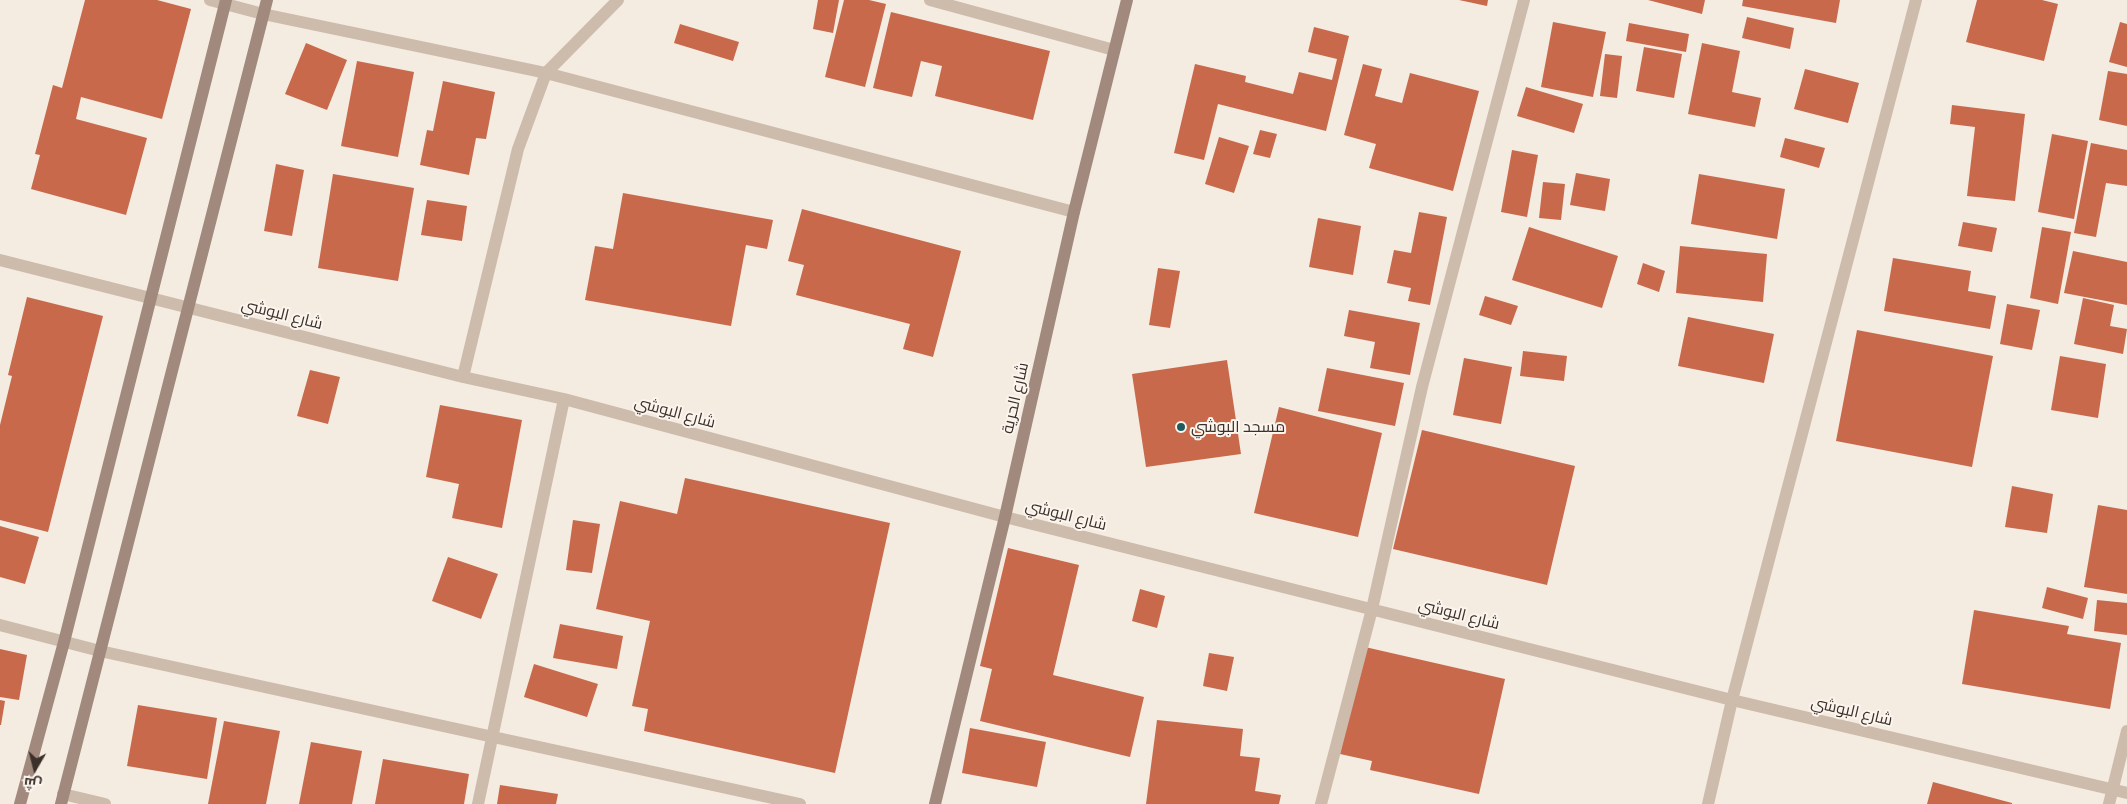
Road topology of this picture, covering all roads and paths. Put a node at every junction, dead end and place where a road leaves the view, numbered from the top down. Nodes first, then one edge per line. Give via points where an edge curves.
1 (210, 0) edge
2 (267, 0) edge
3 (618, 0) edge
4 (930, 0) edge
5 (1127, 0) edge
6 (1524, 0) edge
7 (1916, 0) edge
8 (226, 2) edge
9 (263, 14) junction
10 (1114, 50) junction
11 (546, 73) junction
12 (1074, 212) junction
13 (0, 260) edge
14 (150, 299) junction
15 (188, 307) junction
16 (463, 376) junction
17 (564, 398) junction
18 (1005, 517) junction
19 (1372, 609) junction
20 (0, 625) edge
21 (64, 642) junction
22 (100, 650) junction
23 (1732, 700) junction
24 (2127, 731) edge
25 (492, 736) junction
26 (2112, 790) junction
27 (2127, 793) edge
28 (62, 799) edge
29 (20, 804) edge
30 (105, 804) edge
31 (478, 804) edge
32 (800, 804) edge
33 (935, 804) edge
34 (1321, 804) edge
35 (1708, 804) edge
36 (2109, 804) edge

1 - 8 street
2 - 9 street
3 - 11 street
4 - 10 street
5 - 10 street, شارع الحرية
6 - 19 street via 1422,387
7 - 23 street
8 - 9 street
8 - 14 street
9 - 11 street
9 - 15 street
10 - 12 street, شارع الحرية
11 - 12 street
11 - 16 street via 518,149
12 - 18 street, شارع الحرية
13 - 14 street, شارع البوشي
14 - 15 street, شارع البوشي
14 - 21 street
15 - 16 street, شارع البوشي
15 - 22 street
16 - 17 street, شارع البوشي
17 - 18 street, شارع البوشي
17 - 25 street
18 - 19 street, شارع البوشي
18 - 33 street, شارع الحرية
19 - 23 street, شارع البوشي
19 - 34 street
20 - 21 street
21 - 22 street
21 - 29 street
22 - 25 street
22 - 28 street
23 - 26 street, شارع البوشي
23 - 35 street
24 - 26 street
25 - 31 street
25 - 32 street
26 - 27 street, شارع البوشي
26 - 36 street
28 - 30 street

